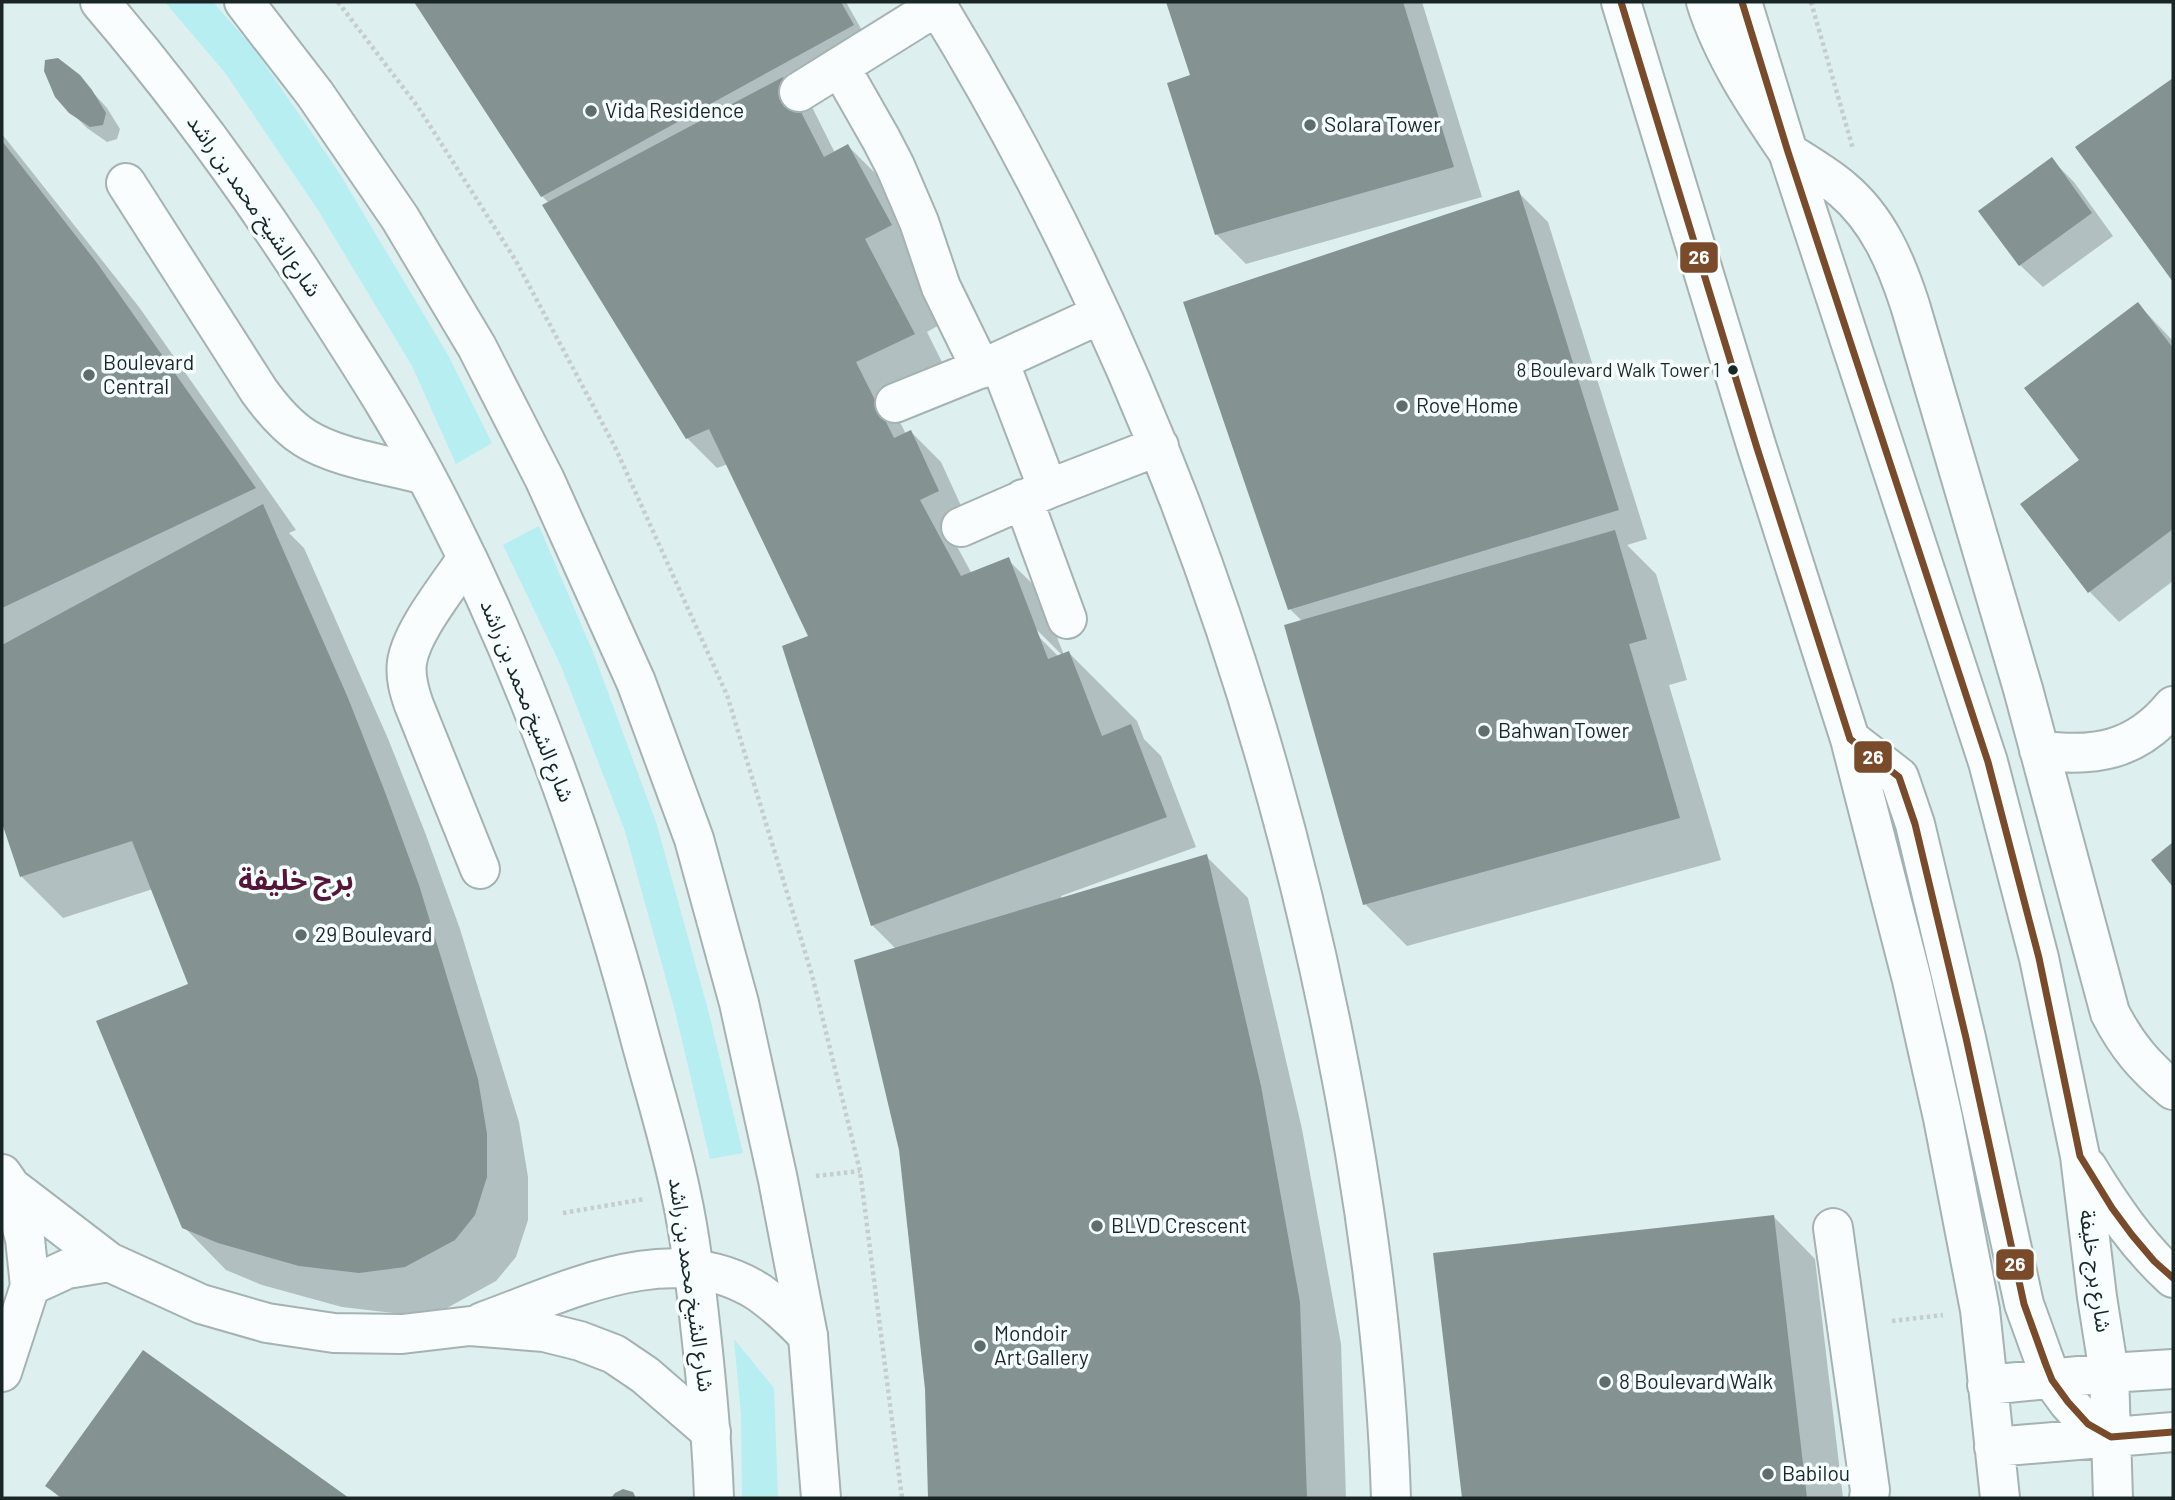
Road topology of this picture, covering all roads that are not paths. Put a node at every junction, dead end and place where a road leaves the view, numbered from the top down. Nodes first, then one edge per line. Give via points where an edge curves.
1 (100, 2) edge
2 (244, 2) edge
3 (1621, 2) edge
4 (1706, 2) edge
5 (1742, 2) edge
6 (936, 4) edge
7 (840, 67) junction
8 (799, 92) dead end
9 (1788, 152) junction
10 (126, 183) dead end
11 (1101, 314) junction
12 (990, 365) junction
13 (895, 403) dead end
14 (1159, 446) junction
15 (425, 475) junction
16 (1036, 494) junction
17 (961, 527) dead end
18 (467, 558) junction
19 (1067, 619) dead end
20 (2023, 689) junction
21 (2173, 706) edge
22 (1850, 739) junction
23 (2039, 750) junction
24 (1988, 762) junction
25 (480, 869) dead end
26 (2173, 1090) edge
27 (2080, 1156) junction
28 (6, 1180) edge
29 (1833, 1228) dead end
30 (109, 1262) junction
31 (694, 1269) junction
32 (2173, 1279) edge
33 (30, 1286) junction
34 (470, 1326) junction
35 (808, 1336) junction
36 (2173, 1369) edge
37 (2, 1372) edge
38 (2109, 1373) junction
39 (2052, 1380) junction
40 (1987, 1385) junction
41 (711, 1432) junction
42 (2173, 1432) edge
43 (2111, 1437) junction
44 (1994, 1447) junction
45 (713, 1498) edge
46 (821, 1498) edge
47 (1391, 1498) edge
48 (1869, 1498) edge
49 (2000, 1498) edge
50 (2113, 1498) edge

1 - 15 street, شارع الشيخ محمد بن راشد via 212,143 293,257
2 - 35 street via 315,94 400,218 477,347 636,682 694,839 739,1003
3 - 22 street
4 - 9 street via 1715,31
5 - 9 street, شارع برج خليفة
6 - 7 street
6 - 11 street via 1024,157
7 - 8 street
7 - 12 street via 895,166 942,286
9 - 20 street via 1843,190 1874,224 1896,262
9 - 24 street, شارع برج خليفة
10 - 15 street via 259,391 288,425 333,451
11 - 12 street
11 - 14 street
12 - 13 street
12 - 16 street
14 - 16 street
14 - 47 street via 1249,698 1318,960 1365,1210 1380,1336
15 - 18 street, شارع الشيخ محمد بن راشد
16 - 17 street
16 - 19 street
18 - 25 street via 413,641 407,662 414,705
18 - 31 street, شارع الشيخ محمد بن راشد via 544,735 607,918 681,1192
20 - 23 street
20 - 24 street
21 - 23 street via 2145,734 2120,746 2094,753
22 - 39 street via 1899,777 1915,824 2024,1304
22 - 40 street via 1927,1047 1980,1310
23 - 26 street via 2109,1013 2137,1057
24 - 27 street, شارع برج خليفة via 2039,958
27 - 32 street via 2132,1235
27 - 38 street, شارع برج خليفة
28 - 30 street
28 - 33 street via 25,1239
29 - 48 street
30 - 33 street via 68,1269
30 - 34 street via 201,1304 267,1323 334,1333 402,1334
31 - 34 street via 630,1272
31 - 35 street via 727,1277 757,1292
31 - 41 street, شارع الشيخ محمد بن راشد
33 - 37 street
34 - 41 street via 544,1332 614,1354
35 - 46 street
36 - 38 street
38 - 39 street
38 - 43 street, شارع برج خليفة
39 - 40 street
39 - 43 street via 2088,1424
40 - 44 street
41 - 45 street, شارع الشيخ محمد بن راشد
42 - 43 street
43 - 44 street
43 - 50 street, شارع برج خليفة
44 - 49 street

